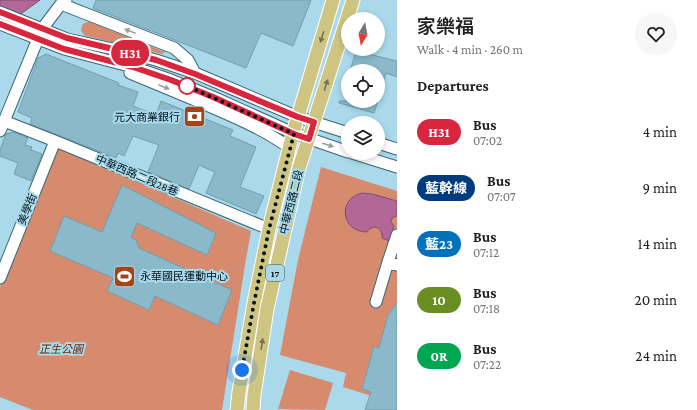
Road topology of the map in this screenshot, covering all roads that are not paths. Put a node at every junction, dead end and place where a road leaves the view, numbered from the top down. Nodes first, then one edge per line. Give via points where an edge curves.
1 (333, 0) edge
2 (353, 0) edge
3 (63, 2) edge
4 (0, 12) edge
5 (0, 24) edge
6 (18, 25) junction
7 (40, 34) junction
8 (89, 56) junction
9 (195, 74) junction
10 (298, 117) junction
11 (314, 122) junction
12 (2, 126) edge
13 (341, 131) edge
14 (294, 134) junction
15 (309, 139) junction
16 (55, 141) junction
17 (385, 145) edge
18 (290, 148) junction
19 (397, 149) edge
20 (341, 150) edge
21 (374, 160) edge
22 (397, 167) edge
23 (269, 229) junction
24 (397, 235) edge
25 (392, 264) edge
26 (0, 278) edge
27 (376, 302) dead end
28 (237, 410) edge
29 (253, 410) edge

1 -> 10 main road, 中華西路二段 / 17
11 -> 2 main road, 中華西路二段 / 17
3 - 7 street
9 -> 3 street via 188,60 174,48
4 - 6 street
5 - 6 street
6 - 7 street
7 - 8 street via 64,49
7 - 9 street via 67,38 156,60
7 - 12 street
8 - 14 street via 171,80
8 -> 18 street via 253,126
9 - 10 street
10 - 11 street
10 - 14 main road, 中華西路二段 / 17
11 - 13 street
11 - 15 main road, 中華西路二段 / 17
12 - 16 street, 中華西路二段28巷
14 - 15 street
14 - 18 main road, 中華西路二段 / 17
15 -> 20 street
29 -> 15 main road, 中華西路二段 / 17 via 267,309
16 - 23 street, 中華西路二段28巷
16 - 26 street, 美學街
17 - 19 street
18 - 23 main road, 中華西路二段 / 17
21 - 22 street
23 - 28 main road, 中華西路二段 / 17
24 - 25 street
25 - 27 street

